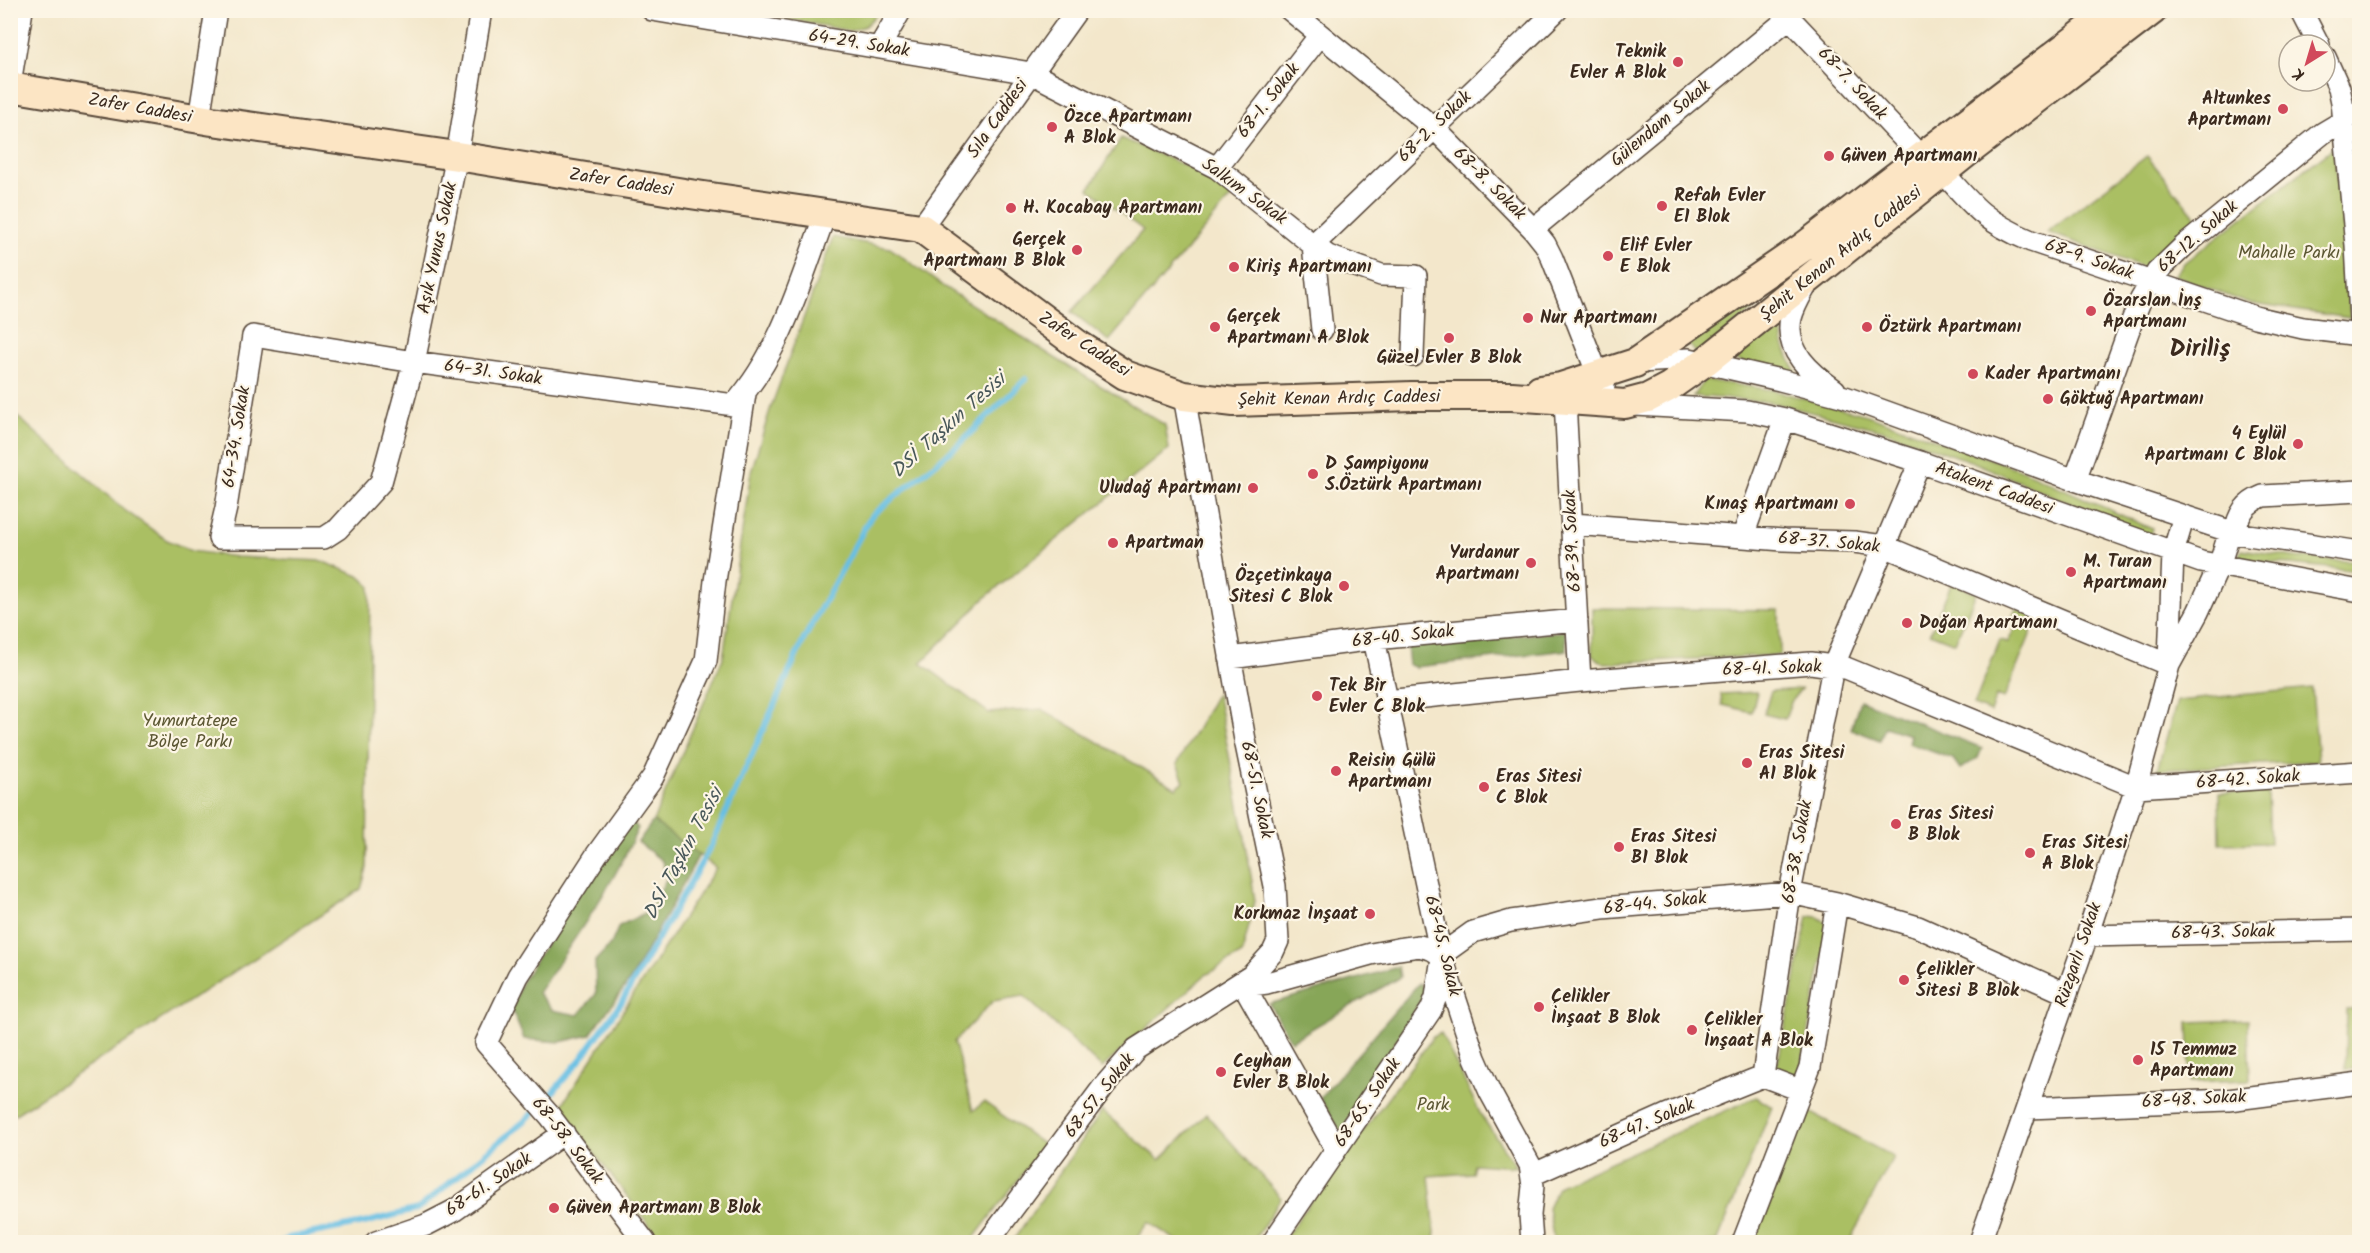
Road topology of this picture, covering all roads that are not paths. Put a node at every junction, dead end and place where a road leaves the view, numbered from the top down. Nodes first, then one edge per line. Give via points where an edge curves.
1 (22, 10) edge
2 (216, 10) edge
3 (481, 10) edge
4 (652, 10) edge
5 (901, 10) edge
6 (1077, 10) edge
7 (1290, 10) edge
8 (1557, 10) edge
9 (2114, 10) edge
10 (2153, 10) edge
11 (2301, 10) edge
12 (1785, 14) edge
13 (709, 15) edge
14 (2313, 33) edge
15 (1320, 35) junction
16 (879, 46) junction
17 (1031, 73) junction
18 (2337, 84) edge
19 (10, 86) edge
20 (2352, 115) edge
21 (199, 119) junction
22 (1434, 128) junction
23 (458, 156) junction
24 (1933, 165) junction
25 (1217, 168) junction
26 (825, 215) junction
27 (921, 228) junction
28 (1533, 229) junction
29 (1313, 245) junction
30 (1809, 280) junction
31 (2150, 281) junction
32 (2360, 318) edge
33 (1322, 330) dead end
34 (2360, 335) edge
35 (253, 336) joint
36 (1413, 356) dead end
37 (1706, 361) junction
38 (414, 362) junction
39 (1635, 363) junction
40 (1598, 375) junction
41 (1184, 396) junction
42 (1494, 397) junction
43 (1845, 397) junction
44 (740, 400) junction
45 (1565, 400) junction
46 (1625, 404) junction
47 (1785, 419) junction
48 (1920, 462) junction
49 (2076, 480) junction
50 (2360, 491) edge
51 (2184, 516) junction
52 (1573, 524) junction
53 (2232, 532) junction
54 (1743, 536) junction
55 (324, 538) joint
56 (1884, 546) junction
57 (2360, 552) edge
58 (2173, 553) junction
59 (2219, 566) junction
60 (2360, 591) edge
61 (1577, 620) junction
62 (1374, 639) junction
63 (1230, 658) junction
64 (2169, 665) junction
65 (1833, 667) junction
66 (1580, 681) junction
67 (1386, 701) junction
68 (2360, 772) edge
69 (2136, 787) junction
70 (1790, 893) junction
71 (1837, 903) junction
72 (2360, 930) edge
73 (2087, 936) junction
74 (1441, 955) junction
75 (1242, 982) junction
76 (2066, 993) junction
77 (1763, 1076) junction
78 (2360, 1083) edge
79 (1800, 1090) junction
80 (2028, 1108) junction
81 (564, 1133) junction
82 (1336, 1149) junction
83 (1533, 1174) junction
84 (385, 1241) edge
85 (645, 1242) edge
86 (988, 1242) edge
87 (1273, 1242) edge
88 (1532, 1242) edge
89 (1743, 1242) edge
90 (1980, 1242) edge

1 - 19 street
2 - 21 street
3 - 23 street, Aşık Yunus Sokak
4 - 13 street, 64-29. Sokak
5 - 16 street
6 - 17 street, Sıla Caddesi
7 - 15 street, 68-8. Sokak
8 - 22 street, 68-2. Sokak
9 - 24 street, Şehit Kenan Ardıç Caddesi
10 - 24 street, Şehit Kenan Ardıç Caddesi
11 - 14 street
12 - 24 street, 68-7. Sokak
12 - 28 street, Gülendam Sokak
13 - 16 street, 64-29. Sokak
15 - 22 street, 68-8. Sokak
15 - 25 street, 68-1. Sokak
16 - 17 street, 64-29. Sokak
17 - 25 street, Salkım Sokak
17 - 27 street, Sıla Caddesi
18 - 20 street
19 - 21 street, Zafer Caddesi
20 - 31 street, 68-12. Sokak via 2184,246
20 - 32 street
21 - 23 street, Zafer Caddesi
22 - 28 street, 68-8. Sokak
22 - 29 street, 68-2. Sokak
23 - 26 street, Zafer Caddesi
23 - 38 street, Aşık Yunus Sokak
24 - 30 street, Şehit Kenan Ardıç Caddesi
24 - 31 street, 68-9. Sokak via 2003,229
24 - 39 street, Şehit Kenan Ardıç Caddesi via 1805,246
25 - 29 street, Salkım Sokak
26 - 27 street, Zafer Caddesi
26 - 44 street via 769,356
27 - 41 street, Zafer Caddesi via 1096,357 1125,375
28 - 40 street, 68-8. Sokak via 1552,258
29 - 33 street
29 - 36 street, Salkım Sokak via 1328,256 1381,275 1416,276
30 - 37 street, Şehit Kenan Ardıç Caddesi
30 - 43 street via 1791,319 1790,333 1797,355 1818,378
31 - 34 street, 68-9. Sokak via 2255,317
31 - 49 street, 68-12. Sokak
35 - 38 street, 64-31. Sokak
35 - 55 street, 64-34. Sokak via 219,538
37 - 39 street, Atakent Caddesi via 1670,358
37 - 43 street, Atakent Caddesi
37 - 46 street, Şehit Kenan Ardıç Caddesi via 1669,387
38 - 44 street, 64-31. Sokak
38 - 55 street, Aşık Yunus Sokak via 381,482 338,529
39 - 40 street, Şehit Kenan Ardıç Caddesi
40 - 42 street, Şehit Kenan Ardıç Caddesi via 1561,387
40 - 46 street, 68-8. Sokak via 1605,387
41 - 42 street, Şehit Kenan Ardıç Caddesi via 1234,402
41 - 63 street, 68-51. Sokak
42 - 45 street, Şehit Kenan Ardıç Caddesi
43 - 49 street, Atakent Caddesi
44 - 81 street, 68-58. Sokak via 706,661 653,777 597,854 518,976 486,1042
45 - 46 street, Şehit Kenan Ardıç Caddesi
45 - 52 street, 68-39. Sokak
46 - 47 street, Atakent Caddesi via 1746,411
47 - 48 street, Atakent Caddesi
47 - 54 street
48 - 56 street, 68-38. Sokak
48 - 58 street, Atakent Caddesi
49 - 51 street, Atakent Caddesi
50 - 53 street, Rüzgarlı Sokak via 2263,496 2244,507
51 - 53 street, Atakent Caddesi
51 - 58 street, Rüzgarlı Sokak
52 - 54 street, 68-37. Sokak
52 - 61 street, 68-39. Sokak
53 - 57 street, Atakent Caddesi
53 - 59 street, Rüzgarlı Sokak
54 - 56 street, 68-37. Sokak
56 - 64 street, 68-37. Sokak
56 - 65 street, 68-38. Sokak
58 - 59 street, Atakent Caddesi
58 - 64 street, Rüzgarlı Sokak
59 - 60 street, Atakent Caddesi
59 - 64 street, Rüzgarlı Sokak
61 - 62 street, 68-40. Sokak
61 - 66 street, 68-39. Sokak
62 - 63 street, 68-40. Sokak
62 - 67 street, 68-45. Sokak
63 - 75 street, 68-51. Sokak via 1275,886 1279,927 1273,951
64 - 69 street, Rüzgarlı Sokak
65 - 66 street, 68-41. Sokak via 1811,663
65 - 69 street, 68-41. Sokak via 1846,668
65 - 70 street, 68-38. Sokak
66 - 67 street, 68-41. Sokak
67 - 74 street, 68-45. Sokak
68 - 69 street, 68-42. Sokak
69 - 73 street, Rüzgarlı Sokak
70 - 71 street, 68-44. Sokak
70 - 74 street, 68-44. Sokak via 1602,908 1511,921 1473,932
70 - 77 street, 68-38. Sokak
71 - 76 street, 68-44. Sokak via 1918,927
71 - 79 street via 1816,1038
72 - 73 street, 68-43. Sokak
73 - 76 street, Rüzgarlı Sokak
74 - 75 street via 1419,946 1371,954 1267,983
74 - 82 street, 68-65. Sokak via 1442,971 1431,1010
74 - 83 street, 68-45. Sokak via 1475,1058
75 - 82 street
75 - 86 street, 68-57. Sokak via 1136,1049
76 - 80 street, Rüzgarlı Sokak
77 - 79 street
77 - 83 street, 68-47. Sokak
78 - 80 street, 68-48. Sokak via 2228,1100
79 - 89 street
80 - 90 street, Rüzgarlı Sokak
81 - 84 street, 68-61. Sokak via 455,1210
81 - 85 street, 68-58. Sokak
82 - 87 street, 68-65. Sokak
83 - 88 street, 68-45. Sokak

